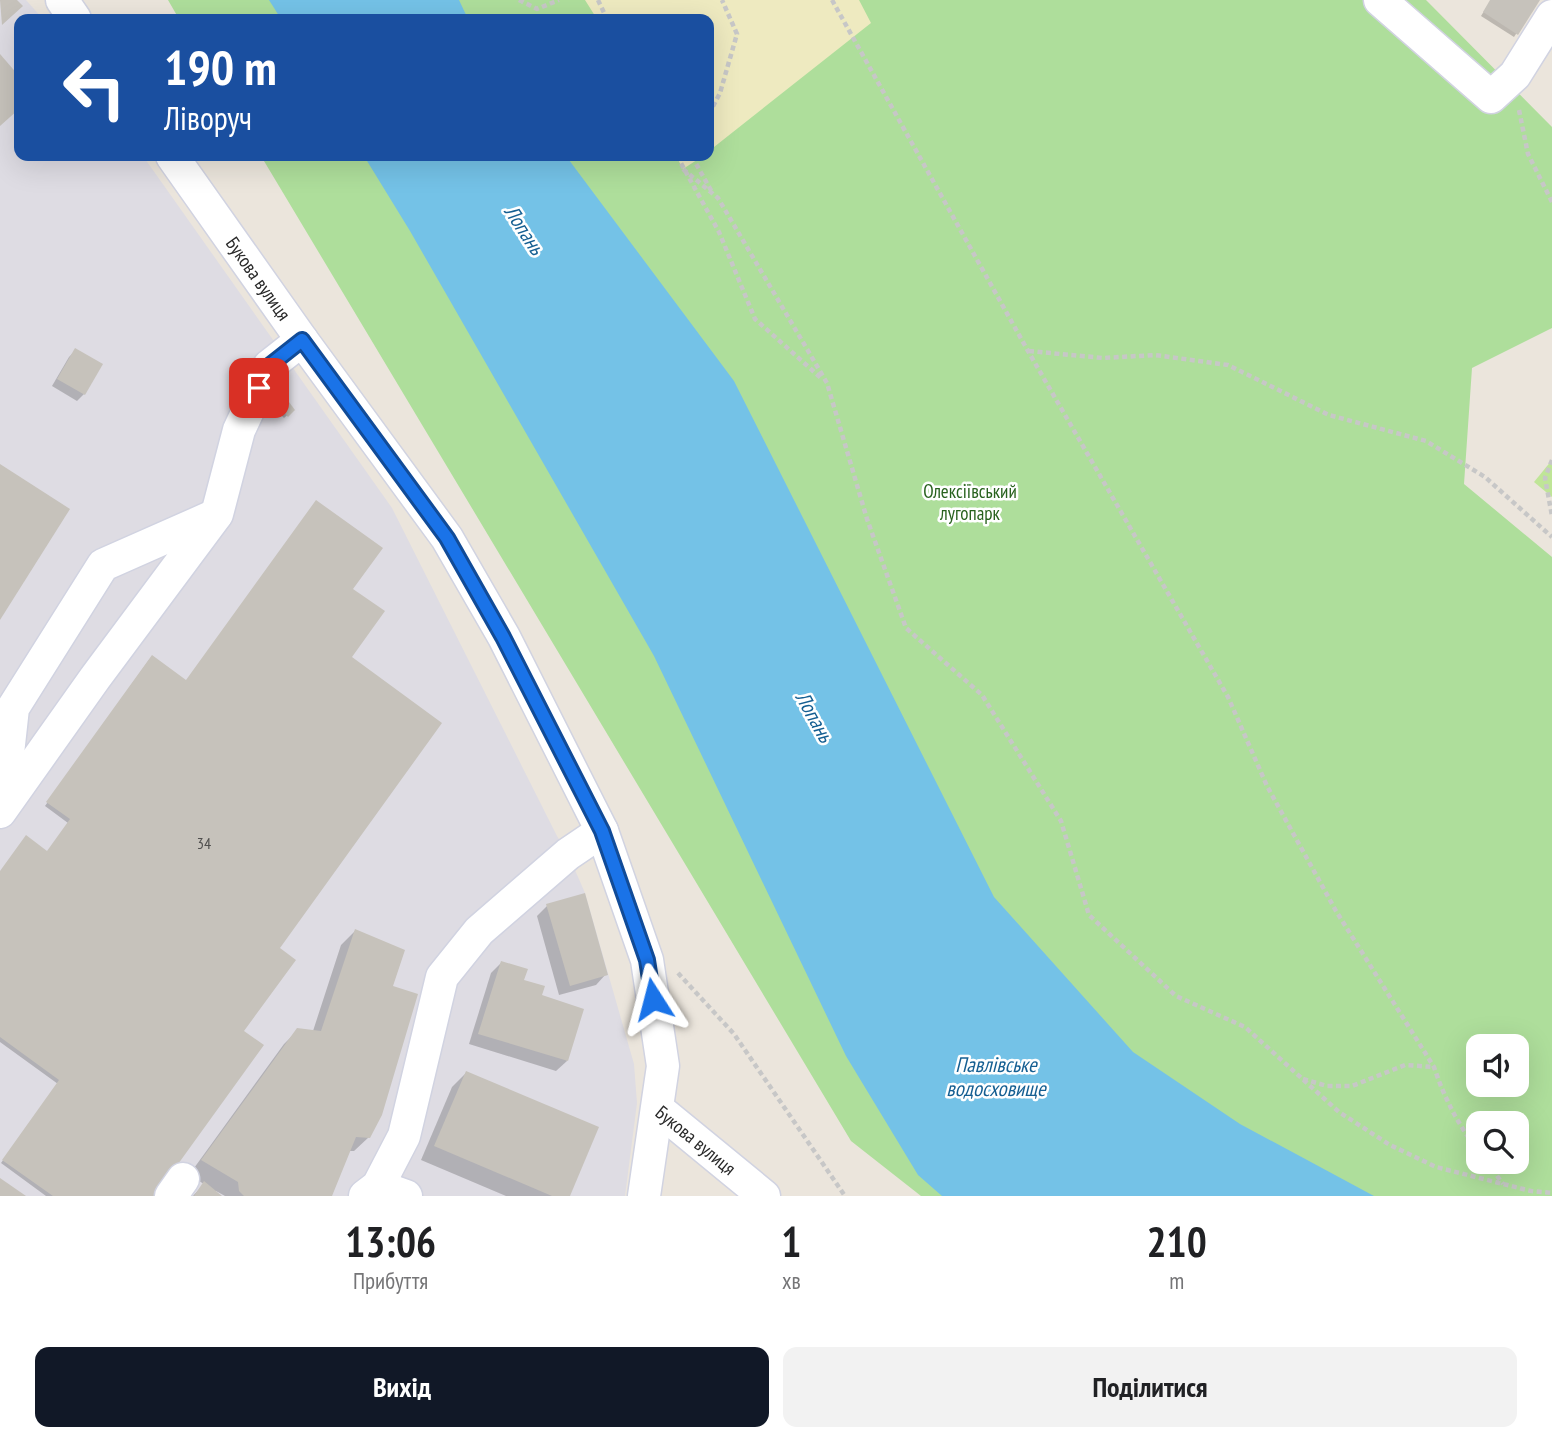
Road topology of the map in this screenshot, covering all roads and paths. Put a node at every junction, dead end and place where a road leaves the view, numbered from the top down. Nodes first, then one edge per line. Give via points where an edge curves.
1 (519, 0) edge
2 (559, 0) edge
3 (722, 0) edge
4 (832, 0) edge
5 (1380, 0) edge
6 (1552, 16) edge
7 (1515, 75) junction
8 (714, 104) edge
9 (176, 161) edge
10 (679, 161) edge
11 (695, 161) edge
12 (683, 169) junction
13 (714, 195) junction
14 (1552, 201) edge
15 (302, 340) junction
16 (1028, 351) junction
17 (827, 383) junction
18 (1552, 460) edge
19 (217, 514) junction
20 (1552, 516) edge
21 (1552, 537) edge
22 (1, 811) edge
23 (602, 831) junction
24 (677, 972) dead end
25 (1434, 1067) junction
26 (1302, 1078) junction
27 (658, 1109) junction
28 (1466, 1135) edge
29 (1496, 1174) edge
30 (1504, 1184) junction
31 (383, 1193) edge
32 (1552, 1193) edge
33 (644, 1196) edge
34 (764, 1196) edge
35 (845, 1196) edge

1 - 2 path via 537,9
3 - 8 path via 737,34
4 - 16 path
5 - 7 street via 1491,97
6 - 7 street
7 - 14 path via 1528,154
9 - 15 street, Букова вулиця
10 - 12 path
11 - 13 path
12 - 13 path
12 - 17 path via 719,232 755,319
13 - 17 path
15 - 19 street via 269,366 239,430
15 - 23 street, Букова вулиця via 447,538
16 - 21 path via 1102,358 1155,355 1228,365 1329,415 1426,441 1485,477
16 - 25 path via 1228,697 1266,786 1336,911
17 - 26 path via 867,519 906,628 982,695 1061,821 1090,915 1176,996 1245,1027
18 - 20 path via 1545,478
19 - 22 street
19 - 22 street via 103,565 13,708
23 - 27 street, Букова вулиця via 647,960 663,1066
23 - 31 street via 568,854 479,932 442,977 404,1136
24 - 35 path via 734,1034
25 - 26 path via 1405,1065 1352,1086 1327,1086
25 - 28 path
26 - 30 path via 1339,1112 1390,1145 1436,1167
27 - 33 street
27 - 34 street, Букова вулиця
29 - 30 path
30 - 32 path

